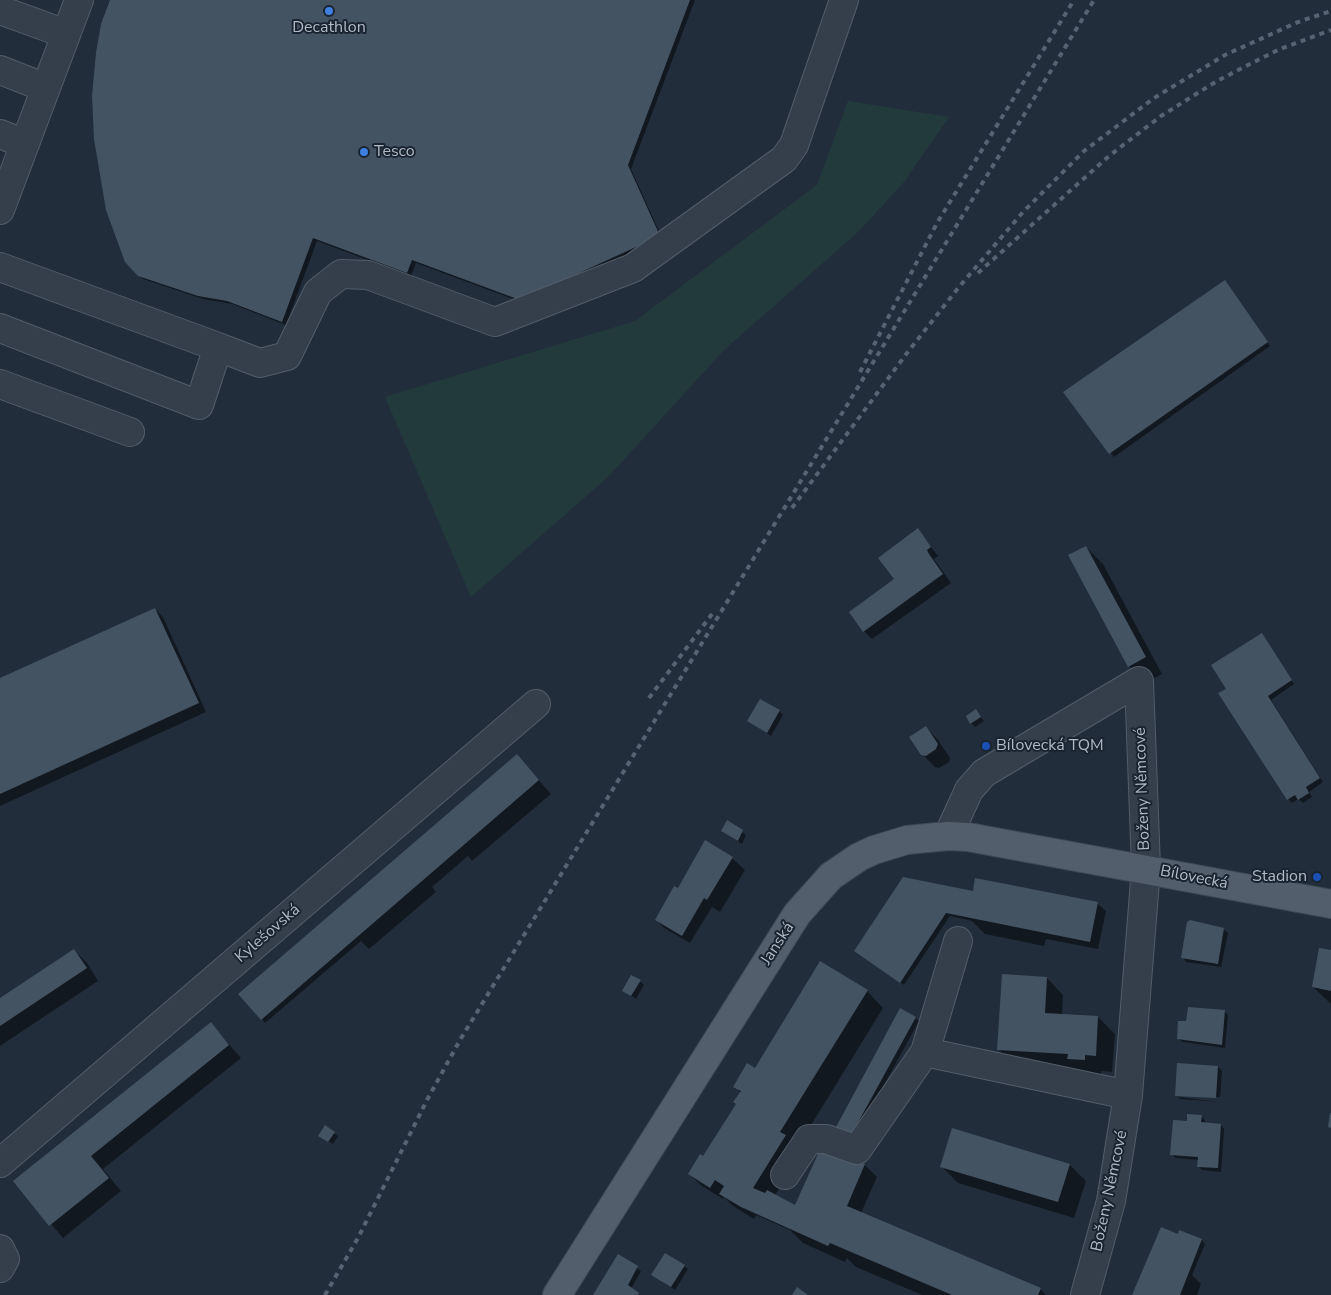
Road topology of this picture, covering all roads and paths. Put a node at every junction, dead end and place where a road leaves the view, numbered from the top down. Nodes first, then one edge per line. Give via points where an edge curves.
1 (79, 0) edge
2 (844, 0) edge
3 (0, 10) edge
4 (66, 34) junction
5 (0, 70) edge
6 (46, 88) junction
7 (0, 134) edge
8 (25, 144) junction
9 (1, 207) edge
10 (0, 267) edge
11 (0, 328) edge
12 (218, 347) junction
13 (0, 384) edge
14 (130, 432) dead end
15 (536, 704) dead end
16 (948, 836) junction
17 (1146, 868) junction
18 (1331, 904) edge
19 (958, 941) dead end
20 (925, 1052) junction
21 (1128, 1095) junction
22 (0, 1164) edge
23 (785, 1174) dead end
24 (0, 1249) edge
25 (0, 1268) edge
26 (557, 1295) edge
27 (1085, 1295) edge

1 - 4 street
2 - 12 street via 794,145 784,159 633,268 494,322 368,275 341,274 318,292 287,356 260,364
3 - 4 street
4 - 6 street
5 - 6 street
6 - 8 street
7 - 8 street
8 - 9 street
10 - 12 street
11 - 12 street via 199,405
13 - 14 street
15 - 22 street, Kylešovská
16 - 17 main road, Janská via 988,839
16 - 17 street, Boženy Němcové via 966,795 984,773 1139,681
16 - 26 main road, Janská via 907,840 874,850 845,866 807,901
17 - 18 main road, Bílovecká
17 - 21 street, Boženy Němcové
19 - 20 street
20 - 21 street
20 - 23 street via 857,1150 826,1139 809,1139
21 - 27 street, Boženy Němcové via 1111,1201
24 - 25 street via 5,1259

